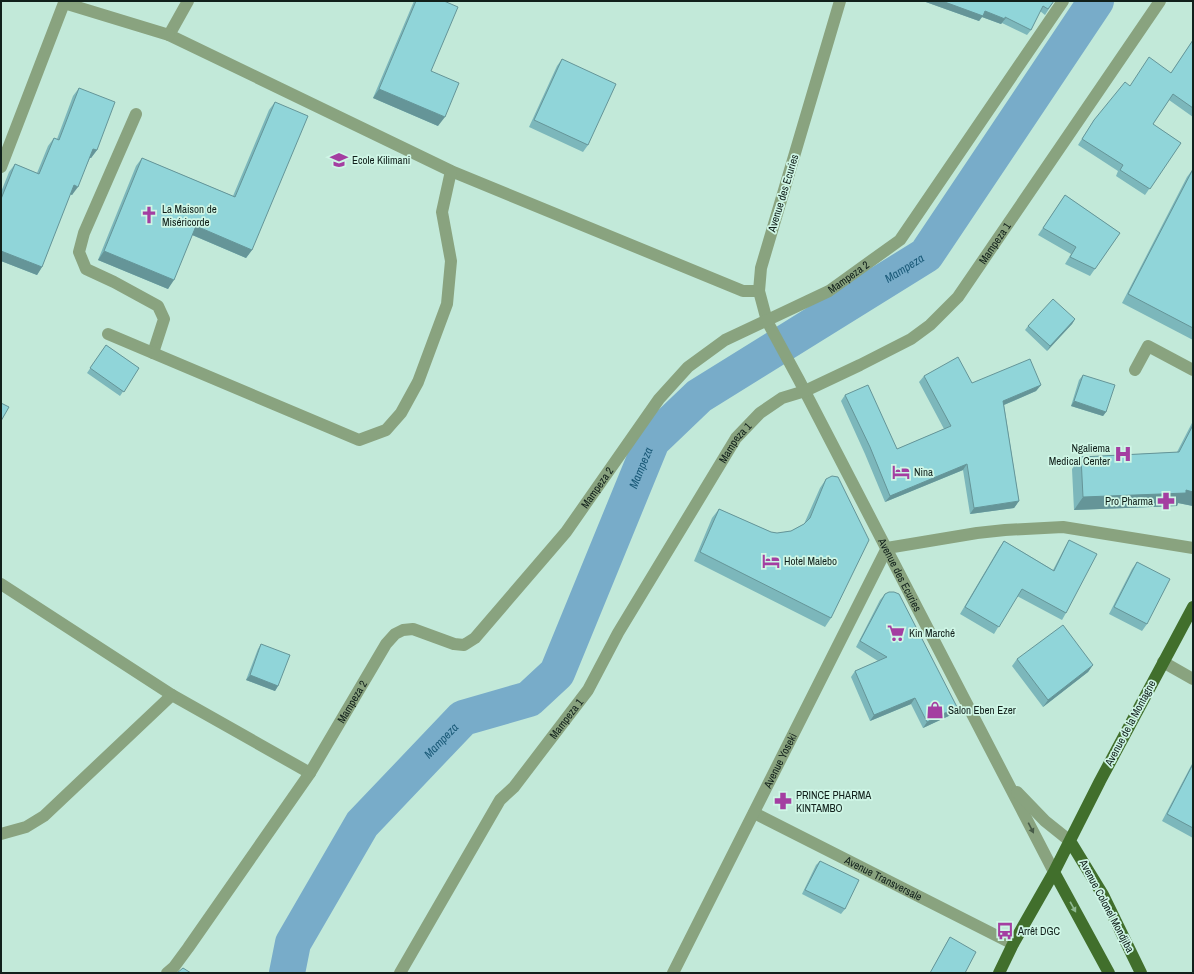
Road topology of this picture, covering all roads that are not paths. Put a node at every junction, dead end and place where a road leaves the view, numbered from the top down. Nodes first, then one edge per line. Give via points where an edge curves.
1 (188, 1) edge
2 (840, 1) edge
3 (1064, 1) edge
4 (1160, 1) edge
5 (169, 36) junction
6 (136, 114) dead end
7 (1, 167) edge
8 (451, 171) junction
9 (759, 291) junction
10 (766, 321) junction
11 (108, 334) dead end
12 (153, 353) junction
13 (1135, 370) dead end
14 (1193, 370) edge
15 (805, 391) junction
16 (886, 548) junction
17 (1193, 548) edge
18 (1, 584) edge
19 (1193, 607) edge
20 (1163, 662) junction
21 (1193, 679) edge
22 (172, 695) junction
23 (310, 774) junction
24 (1007, 780) junction
25 (754, 813) junction
26 (1, 834) edge
27 (1070, 841) junction
28 (1054, 872) junction
29 (1013, 944) junction
30 (167, 973) edge
31 (400, 973) edge
32 (673, 973) edge
33 (999, 973) edge
34 (1109, 973) edge
35 (1141, 973) edge

1 - 5 street
2 - 9 street, Avenue des Ecuries via 760,268
3 - 10 street, Mampeza 2 via 900,240 829,291
4 - 15 street, Mampeza 1 via 958,297 930,325 911,339
5 - 7 street via 64,3
5 - 8 street
6 - 12 street via 84,233 79,252 86,269 158,306 164,320
8 - 9 street via 742,291
8 - 12 street via 442,212 451,261 447,304 418,382 401,413 386,430 359,440
9 - 10 street, Avenue des Ecuries
10 - 15 street, Avenue des Ecuries
10 - 23 street, Mampeza 2 via 725,340 688,367 659,399 566,532 474,638 464,645 454,644 413,629 395,634 386,644
11 - 12 street
13 - 14 street via 1148,346
15 - 16 street, Avenue des Ecuries
15 - 31 street, Mampeza 1 via 782,398 760,413 736,438 618,633 588,690 514,787 500,800
16 - 17 street via 977,533 1063,527
16 - 24 street, Avenue des Ecuries
16 - 25 street, Avenue Yoseki
18 - 22 street
19 - 20 main road, Avenue de la Montagne
20 - 21 street
20 - 27 main road, Avenue de la Montagne
22 - 23 street
22 - 26 street via 44,816 26,827
23 - 30 street, Mampeza 2 via 188,948
24 - 27 street, Avenue des Ecuries via 1045,821
24 -> 28 street, Avenue des Ecuries
25 - 29 street, Avenue Transversale
25 - 32 street, Avenue Yoseki
27 - 28 main road, Avenue de la Montagne
27 - 35 main road, Avenue Colonel Mondjiba via 1103,895
28 - 29 main road, Avenue de la Montagne
28 -> 34 main road
29 - 33 main road, Avenue de la Montagne

